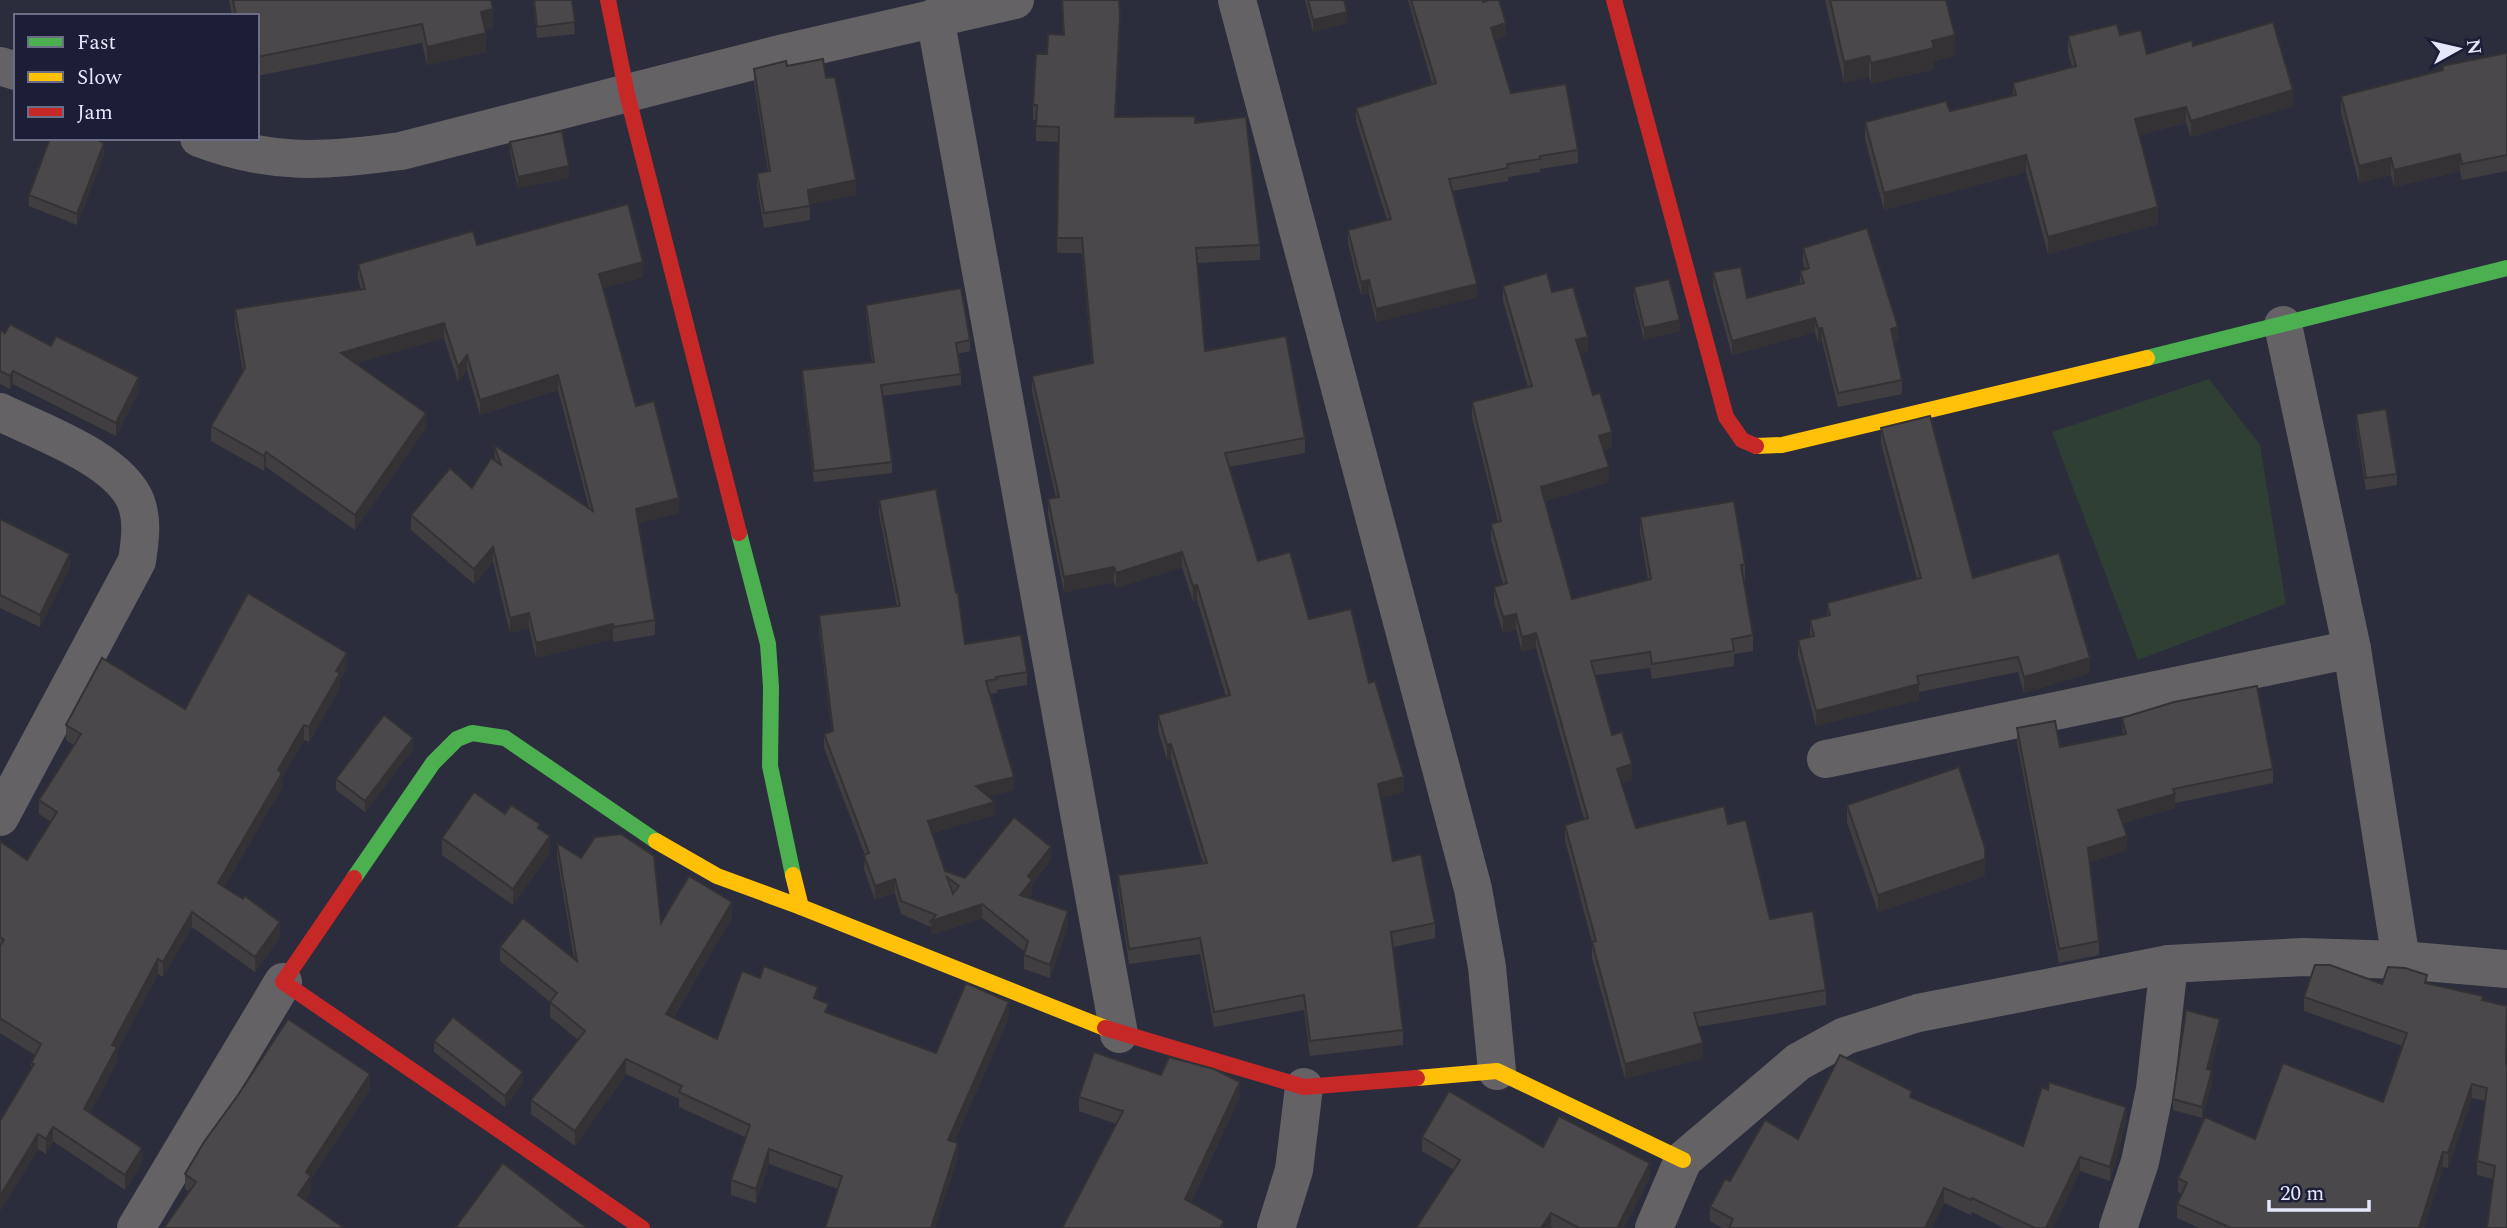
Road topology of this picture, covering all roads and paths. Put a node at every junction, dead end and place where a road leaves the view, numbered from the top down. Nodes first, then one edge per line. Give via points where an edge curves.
1 (608, 0) edge
2 (1015, 0) edge
3 (1237, 0) edge
4 (1615, 0) edge
5 (935, 17) junction
6 (627, 94) junction
7 (204, 140) edge
8 (2507, 268) edge
9 (2283, 325) junction
10 (0, 412) edge
11 (2352, 649) junction
12 (1826, 759) dead end
13 (0, 817) edge
14 (801, 907) junction
15 (2401, 960) junction
16 (2169, 964) junction
17 (2507, 969) edge
18 (284, 982) junction
19 (1119, 1034) junction
20 (1497, 1072) junction
21 (1304, 1087) junction
22 (1683, 1160) junction
23 (136, 1228) edge
24 (642, 1228) edge
25 (1276, 1228) edge
26 (1654, 1228) edge
27 (2118, 1228) edge

1 - 6 street
2 - 5 street
3 - 20 street via 1473,889 1487,967
4 - 9 street via 1726,417 1748,445 1782,446
5 - 6 street
5 - 19 street
6 - 7 street via 401,151 337,159 281,159 233,151
6 - 14 street via 768,644 770,766
8 - 9 street
9 - 11 street
10 - 13 street via 98,459 126,484 136,503 141,530 137,561
11 - 12 street
11 - 15 street
14 - 18 street via 716,876 650,838 505,738 483,732 463,734 433,762
14 - 19 street
15 - 16 street via 2303,957
15 - 17 street
16 - 22 street via 1918,1013 1845,1035 1798,1062
16 - 27 street via 2155,1089 2140,1162
18 - 23 street
18 - 24 street
19 - 21 street
20 - 21 street
20 - 22 street
21 - 25 street via 1294,1170
22 - 26 street

